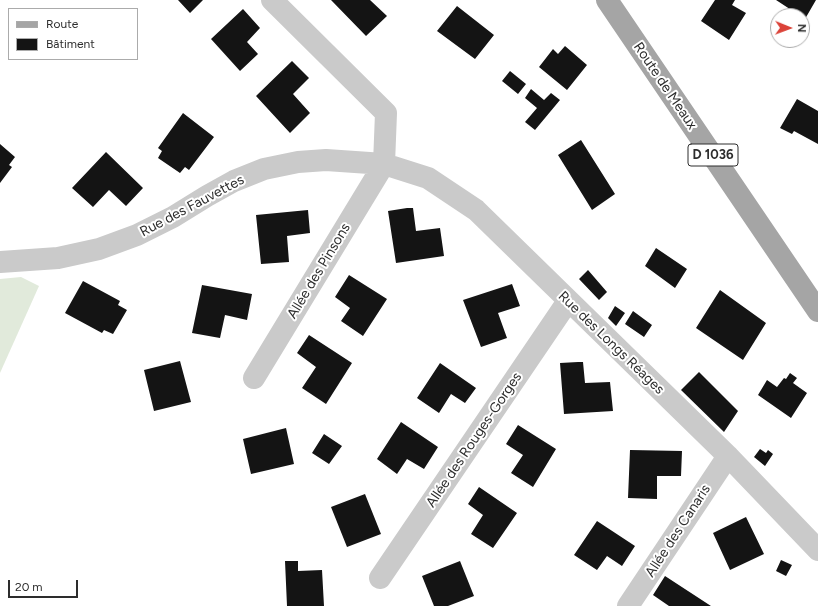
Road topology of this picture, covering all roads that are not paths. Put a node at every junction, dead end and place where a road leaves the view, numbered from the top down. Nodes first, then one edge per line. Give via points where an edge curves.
1 (272, 0) edge
2 (607, 0) edge
3 (384, 164) junction
4 (0, 262) edge
5 (568, 301) junction
6 (818, 311) edge
7 (254, 378) dead end
8 (728, 456) junction
9 (818, 550) edge
10 (380, 578) dead end
11 (628, 606) edge

1 - 3 street via 386,113
2 - 6 main road, Route de Meaux / D 1036
3 - 4 street, Rue des Fauvettes via 326,160 264,168 234,181 137,236 99,249 58,258
3 - 5 street, Rue des Longs Réages via 428,178 476,210
3 - 7 street, Allée des Pinsons
5 - 8 street, Rue des Longs Réages
5 - 10 street, Allée des Rouges-Gorges
8 - 9 street, Rue des Longs Réages
8 - 11 street, Allée des Canaris

